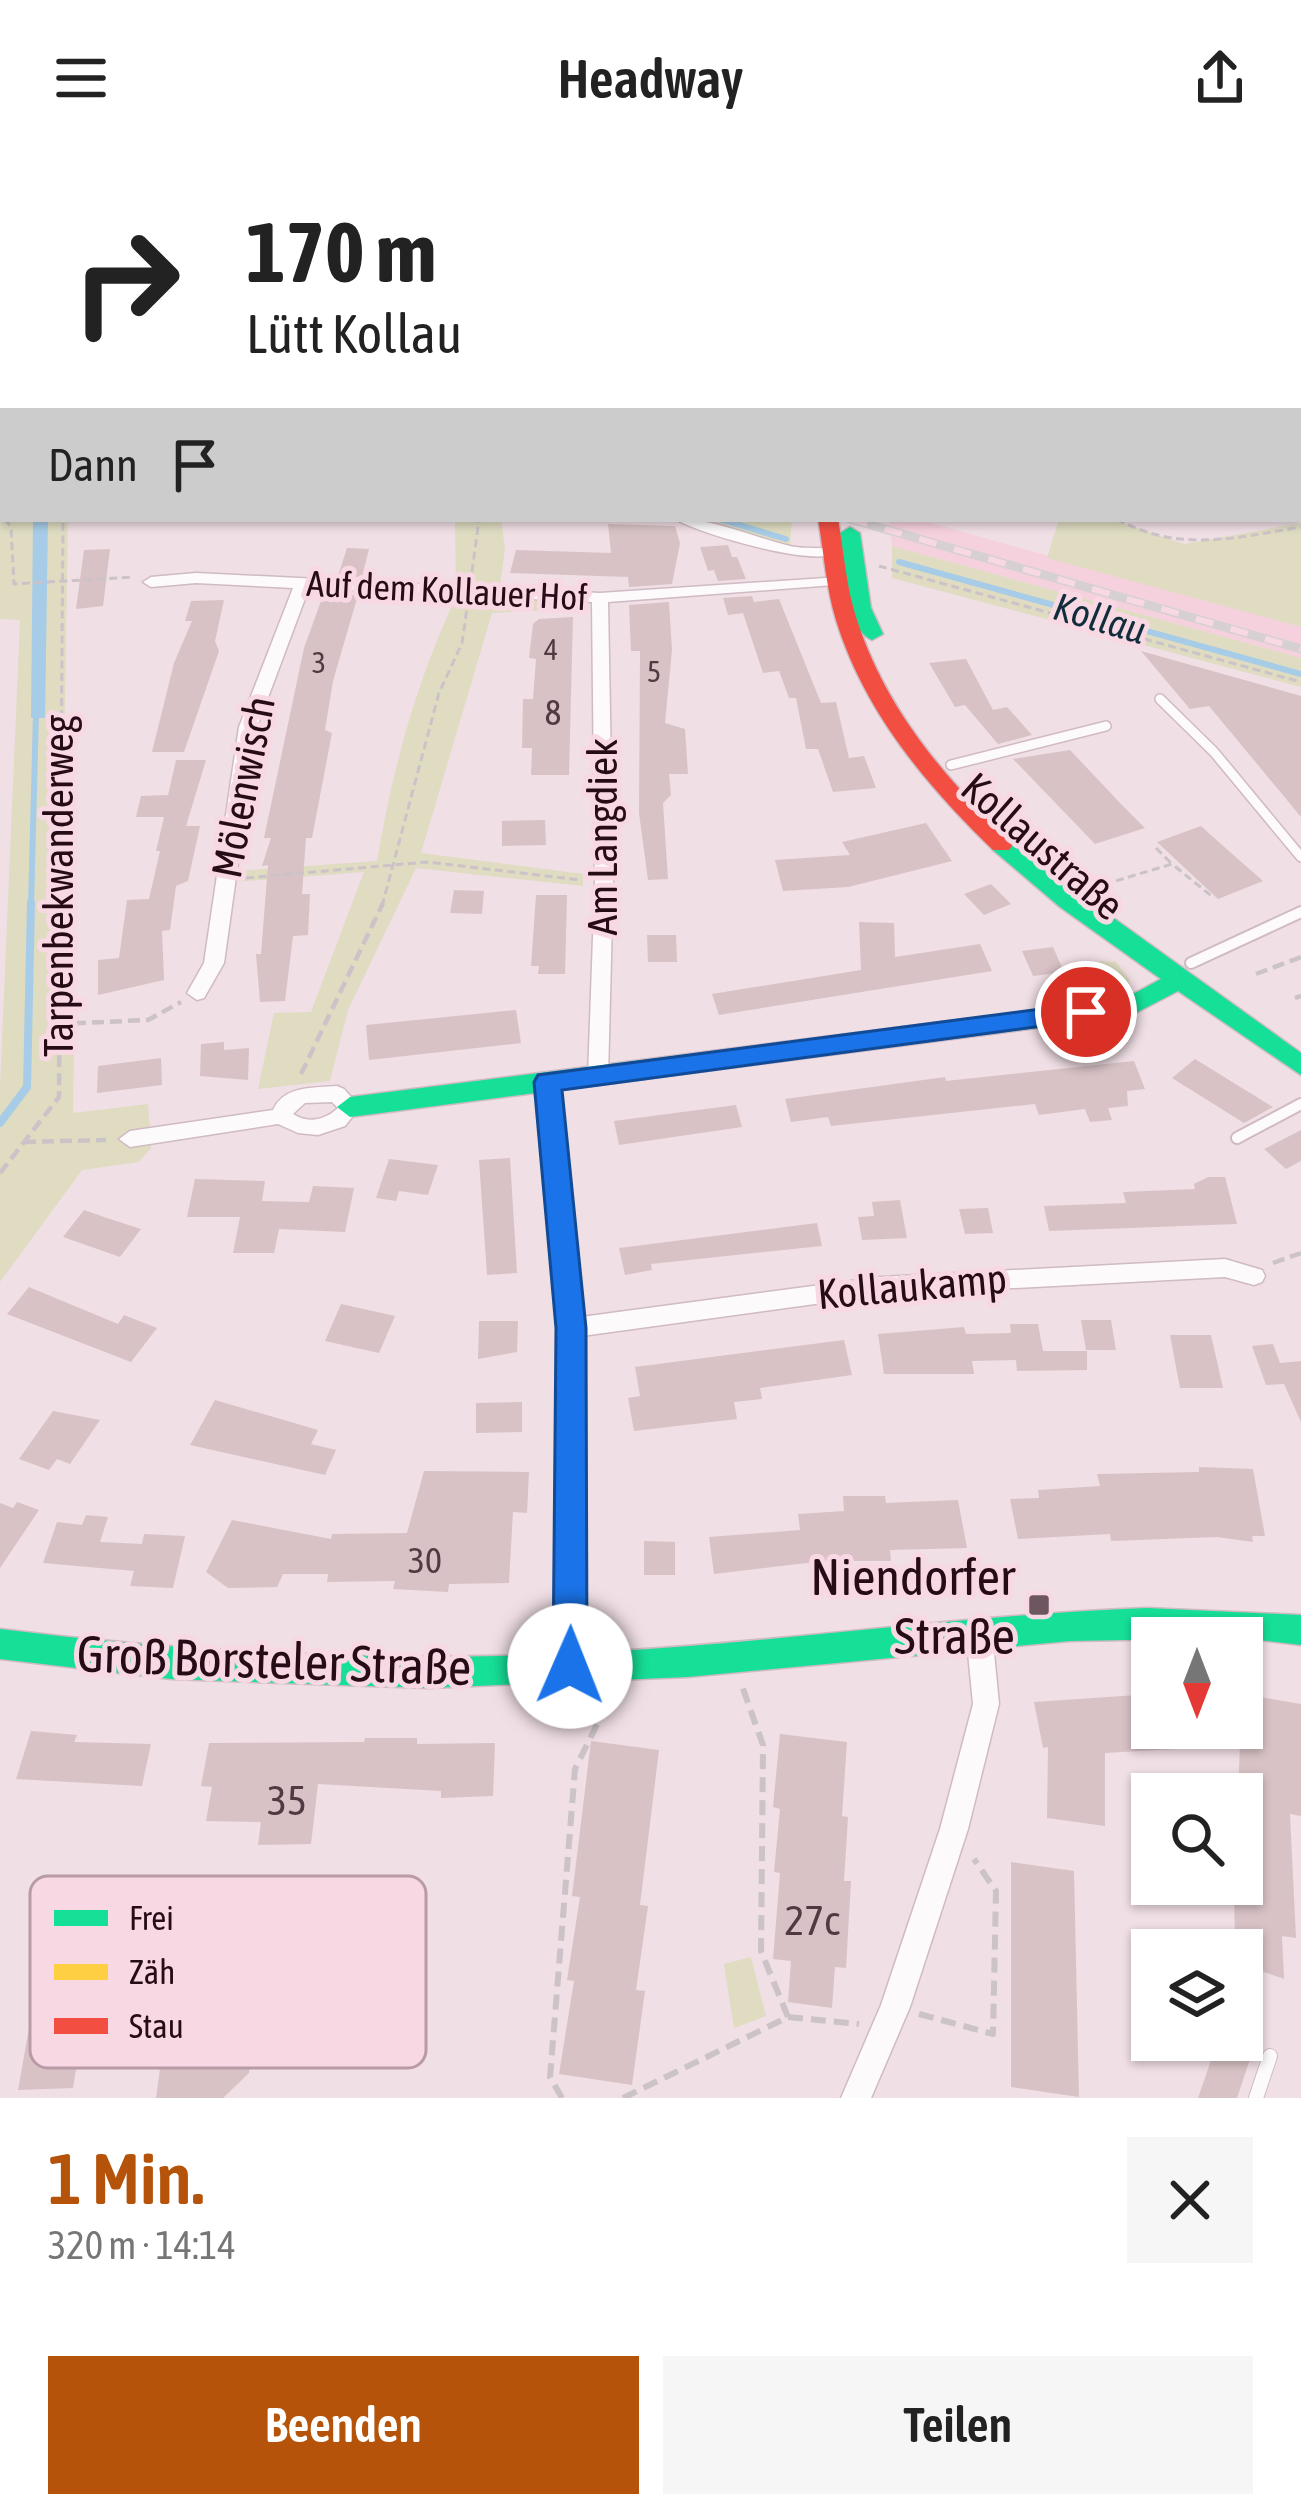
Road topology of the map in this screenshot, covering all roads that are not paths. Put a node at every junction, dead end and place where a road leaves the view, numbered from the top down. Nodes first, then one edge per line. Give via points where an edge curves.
1 (693, 522) edge
2 (828, 522) edge
3 (849, 522) edge
4 (832, 567) junction
5 (151, 583) road end
6 (303, 583) junction
7 (601, 598) junction
8 (1160, 699) dead end
9 (1106, 726) dead end
10 (951, 765) junction
11 (1301, 857) edge
12 (1301, 912) edge
13 (1186, 971) junction
14 (196, 993) road end
15 (1301, 1039) edge
16 (1301, 1066) edge
17 (598, 1076) junction
18 (548, 1082) junction
19 (1301, 1104) edge
20 (350, 1107) junction
21 (282, 1116) junction
22 (1237, 1138) dead end
23 (130, 1139) road end
24 (1254, 1276) road end
25 (571, 1328) junction
26 (1301, 1630) edge
27 (980, 1632) junction
28 (0, 1644) edge
29 (570, 1666) junction
30 (1270, 2056) dead end
31 (856, 2098) edge
32 (1256, 2098) edge

1 - 4 street
2 - 4 main road, Kollaustraße
3 - 10 main road, Kollaustraße via 862,608 878,650
4 - 7 street, Auf dem Kollauer Hof
4 - 13 main road, Kollaustraße via 844,621 879,700 937,781 1016,862
5 - 6 street, Auf dem Kollauer Hof
6 - 7 street, Auf dem Kollauer Hof
6 - 14 street, Mölenwisch via 248,727 214,963
7 - 17 street, Am Langdiek
8 - 11 lane
9 - 10 lane
10 - 13 main road, Kollaustraße via 1022,840
12 - 13 lane
13 - 15 main road, Kollaustraße
13 - 16 main road, Kollaustraße
13 - 17 main road via 1130,1007
17 - 18 main road
18 - 20 main road
18 - 25 street
19 - 22 lane
20 - 21 street via 339,1121 307,1126
20 - 21 street via 338,1094 301,1096
21 - 23 street
24 - 25 street, Kollaukamp via 1201,1269 881,1286
25 - 29 street
26 - 27 main road, Groß Borsteler Straße via 1158,1620
27 - 29 main road, Groß Borsteler Straße via 732,1659
27 - 31 street via 986,1704 954,1829
28 - 29 main road, Groß Borsteler Straße via 282,1671
30 - 32 lane

